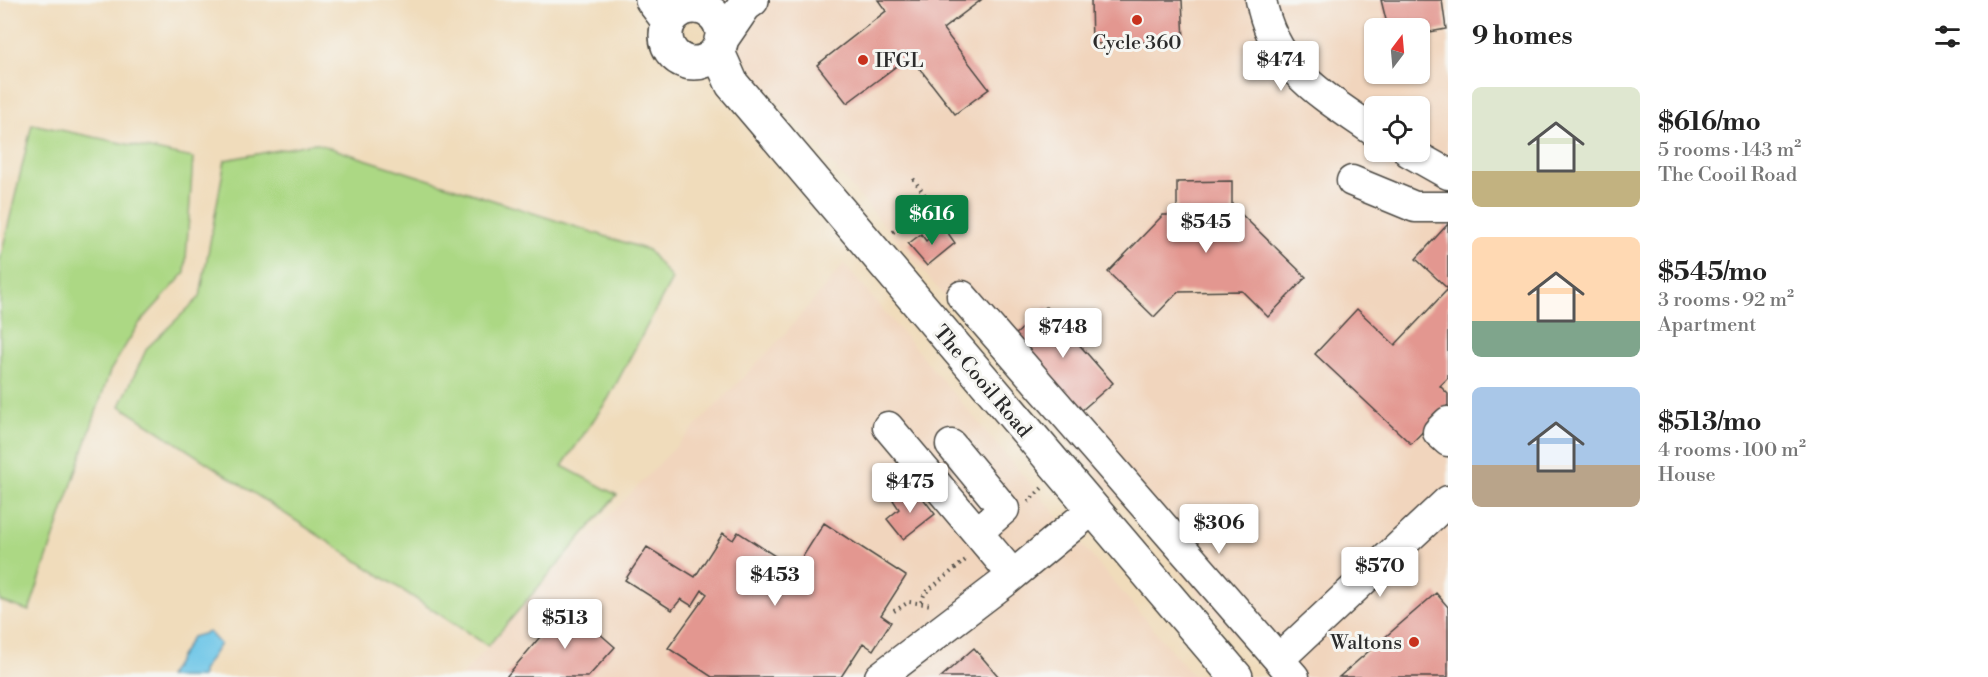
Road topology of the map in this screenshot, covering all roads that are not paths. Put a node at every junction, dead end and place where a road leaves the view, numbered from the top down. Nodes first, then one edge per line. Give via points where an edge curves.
1 (1261, 0) edge
2 (749, 3) edge
3 (690, 24) edge
4 (1364, 124) edge
5 (1427, 162) edge
6 (1448, 174) edge
7 (1352, 181) dead end
8 (1448, 207) edge
9 (962, 296) dead end
10 (1448, 422) edge
11 (888, 427) dead end
12 (1448, 441) edge
13 (951, 445) dead end
14 (1448, 501) edge
15 (1093, 509) junction
16 (978, 532) junction
17 (1013, 575) junction
18 (1286, 668) edge
19 (880, 677) edge
20 (1236, 677) edge

1 - 4 street via 1276,45 1289,66 1306,83
2 - 3 highway
3 - 15 highway, The Cooil Road via 732,84
5 - 6 street
7 - 8 street via 1415,207
9 - 18 street
10 - 12 street via 1438,432
11 - 16 street
13 - 16 street via 1004,508
14 - 18 street
15 - 17 street
15 - 20 highway, The Cooil Road
16 - 17 street
17 - 19 street

